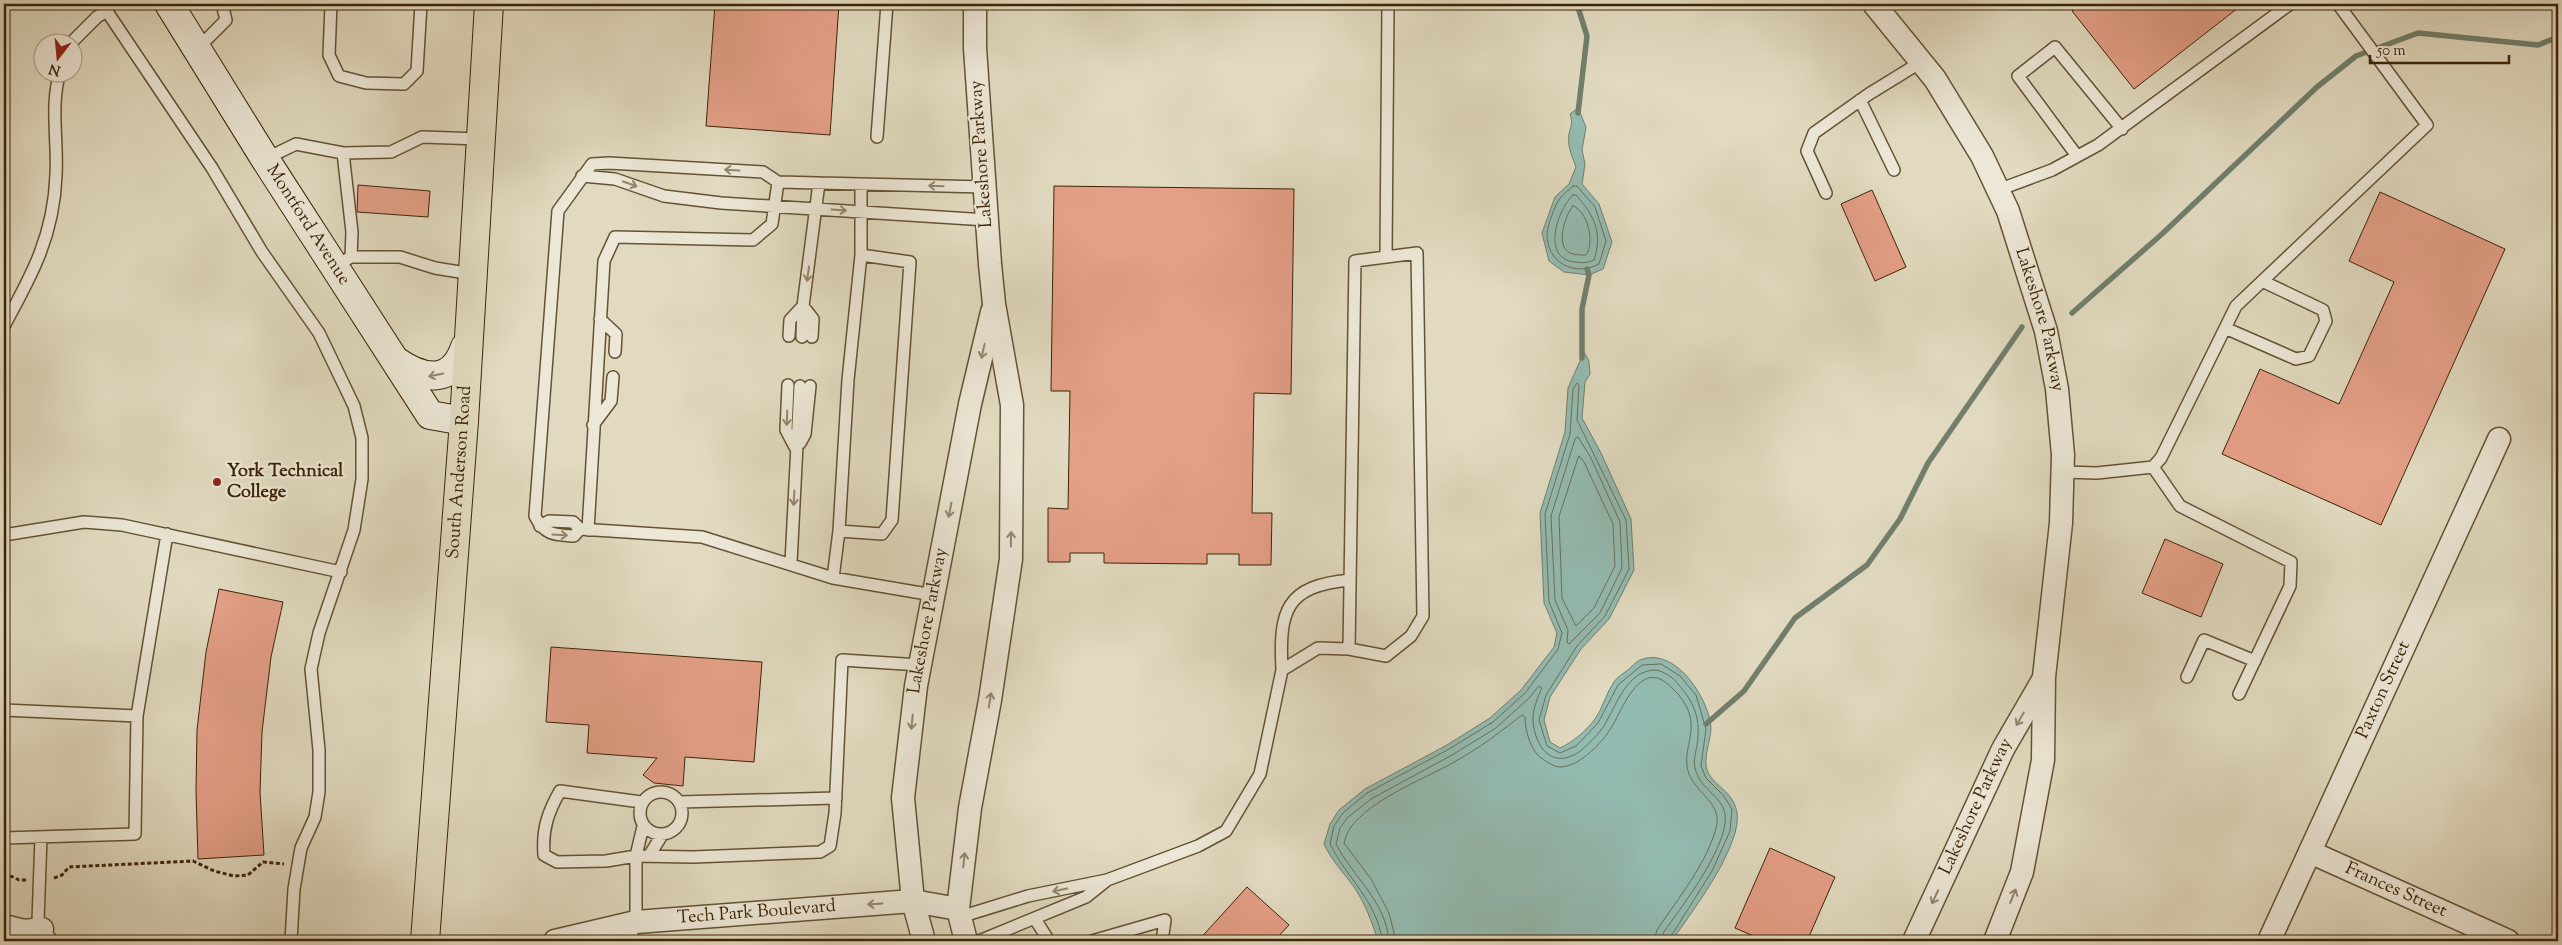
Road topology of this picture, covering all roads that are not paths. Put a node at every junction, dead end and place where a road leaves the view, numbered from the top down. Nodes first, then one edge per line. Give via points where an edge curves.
1 (169, 4) edge
2 (222, 4) edge
3 (331, 4) edge
4 (421, 4) edge
5 (490, 4) edge
6 (886, 4) edge
7 (975, 4) edge
8 (1388, 4) edge
9 (1874, 4) edge
10 (2290, 4) edge
11 (2338, 4) edge
12 (105, 7) edge
13 (82, 32) edge
14 (198, 48) junction
15 (1922, 62) junction
16 (57, 82) edge
17 (1860, 100) junction
18 (2122, 129) junction
19 (877, 137) dead end
20 (480, 139) junction
21 (343, 153) junction
22 (2076, 156) junction
23 (265, 159) junction
24 (1894, 170) dead end
25 (582, 176) junction
26 (778, 182) junction
27 (819, 183) junction
28 (861, 184) junction
29 (985, 187) junction
30 (1998, 190) junction
31 (1826, 193) dead end
32 (773, 206) junction
33 (817, 209) junction
34 (860, 212) junction
35 (987, 220) junction
36 (861, 255) junction
37 (1386, 257) junction
38 (342, 262) junction
39 (472, 274) junction
40 (2262, 281) junction
41 (994, 304) junction
42 (803, 306) junction
43 (600, 319) junction
44 (4, 326) edge
45 (2225, 328) junction
46 (789, 336) dead end
47 (807, 337) dead end
48 (468, 347) junction
49 (616, 352) dead end
50 (395, 360) junction
51 (613, 377) dead end
52 (788, 385) dead end
53 (805, 386) dead end
54 (464, 421) junction
55 (593, 425) junction
56 (2499, 439) dead end
57 (796, 449) junction
58 (2154, 467) junction
59 (2062, 472) junction
60 (584, 530) junction
61 (839, 531) junction
62 (167, 534) junction
63 (4, 539) edge
64 (791, 563) junction
65 (341, 572) junction
66 (833, 578) junction
67 (1350, 580) junction
68 (933, 595) junction
69 (1349, 649) junction
70 (2254, 661) junction
71 (920, 665) junction
72 (1282, 670) junction
73 (2044, 677) junction
74 (2187, 677) dead end
75 (2238, 694) dead end
76 (4, 710) edge
77 (137, 716) junction
78 (836, 798) junction
79 (641, 802) junction
80 (679, 802) junction
81 (643, 826) junction
82 (662, 835) junction
83 (40, 837) junction
84 (4, 838) edge
85 (2310, 852) junction
86 (636, 856) junction
87 (649, 856) junction
88 (1108, 880) junction
89 (912, 901) junction
90 (1035, 920) junction
91 (4, 926) edge
92 (633, 929) edge
93 (963, 931) edge
94 (47, 935) edge
95 (291, 941) edge
96 (425, 941) edge
97 (555, 941) edge
98 (924, 941) edge
99 (1050, 941) edge
100 (1092, 941) edge
101 (1162, 941) edge
102 (1914, 941) edge
103 (1995, 941) edge
104 (2269, 941) edge
105 (2508, 941) edge

1 - 14 street, Montford Avenue
2 - 14 lane via 226,20
3 - 4 lane via 329,56 339,76 366,83 404,84 417,71
5 - 20 main road, South Anderson Road
6 - 19 lane
7 - 29 street, Lakeshore Parkway
8 - 37 lane
9 - 15 street, Lakeshore Parkway
10 - 18 lane
11 - 40 lane via 2426,125
12 - 13 lane
12 - 65 lane via 212,168 262,252 319,333 354,406 362,438 362,479 354,530
14 - 23 street, Montford Avenue
15 - 17 lane
15 - 30 street, Lakeshore Parkway via 1977,148
16 - 44 lane via 56,176 52,215 36,268
17 - 24 lane
17 - 31 lane via 1814,133 1807,151
18 - 22 lane
18 - 22 lane via 2055,47 2018,76
20 - 21 lane via 422,137 391,152
20 - 39 main road, South Anderson Road
21 - 23 lane via 296,144
21 - 38 lane via 352,232
22 - 30 lane via 2052,170
23 - 38 street, Montford Avenue
26 -> 25 lane via 763,172 609,163 592,164
25 -> 32 lane via 615,179 664,196
25 - 60 lane via 558,211 535,516 550,535 574,536
26 - 27 lane
26 - 32 lane
27 - 28 lane
27 - 33 lane
29 -> 28 lane
28 - 34 lane
29 - 35 street, Lakeshore Parkway
30 - 59 street, Lakeshore Parkway via 2008,211 2046,331 2057,389
32 - 33 lane
32 - 43 lane via 772,224 753,240 614,237 604,261
33 -> 34 lane
33 -> 42 lane
34 - 35 lane
34 - 36 lane
35 - 41 street, Lakeshore Parkway
36 - 61 lane via 848,380
36 - 61 lane via 910,262 892,520 882,534
37 - 67 lane via 1355,261
37 - 69 lane via 1417,253 1423,616 1411,636 1386,656
38 - 39 lane via 400,257 434,268
38 - 50 street, Montford Avenue
39 - 48 main road, South Anderson Road
40 - 45 lane via 2236,306
40 - 45 lane via 2323,310 2326,321 2310,356 2296,359
41 -> 68 street, Lakeshore Parkway via 970,404
93 -> 41 street, Lakeshore Parkway via 970,808 1011,559 1012,405
42 - 46 lane via 790,320
42 - 47 lane via 813,319
43 - 49 lane via 616,334
43 - 55 lane
45 - 58 lane
48 -> 50 street via 452,368 437,376 415,373
48 - 54 main road, South Anderson Road
50 - 54 street, Montford Avenue via 430,415
51 - 55 lane via 611,401
52 -> 57 lane via 786,430
53 - 57 lane
54 - 96 main road, South Anderson Road
55 - 60 lane
56 - 85 street, Paxton Street
57 -> 64 lane
58 - 59 lane via 2097,474
58 - 70 lane via 2180,506 2291,562 2290,586
59 - 73 street, Lakeshore Parkway
60 - 64 lane via 702,537
61 - 66 lane
62 - 63 lane via 84,522
62 - 65 lane
62 - 77 lane
64 - 66 lane
65 - 95 lane via 319,633 311,669 319,750 319,792 315,817 301,848 294,888
66 - 68 lane
67 - 69 lane
67 - 72 lane via 1326,582 1303,591 1286,610 1280,632
68 - 71 street, Lakeshore Parkway
69 - 72 lane via 1318,648
70 - 74 lane via 2204,640
70 - 75 lane
71 - 78 lane via 842,660
71 -> 89 street, Lakeshore Parkway via 903,798
72 - 88 lane via 1260,774 1226,831 1198,846
73 -> 102 street, Lakeshore Parkway via 2003,749
103 -> 73 street, Lakeshore Parkway via 2022,872 2043,760
76 - 77 lane
77 - 83 lane via 135,834
78 - 80 lane
78 - 87 lane via 830,846 820,852
79 - 80 lane via 650,794 663,792
79 - 81 lane via 639,812
79 - 86 lane via 560,791 548,811 542,835 544,854 557,862 606,861
80 - 82 lane via 680,823 676,829
81 - 82 lane
81 - 86 lane
82 - 87 lane
83 - 84 lane
83 - 94 lane via 37,908
85 - 104 street, Paxton Street
85 - 105 street, Frances Street
86 - 87 lane
86 - 92 lane
88 - 90 lane via 1086,897
88 -> 93 lane via 1028,896
89 -> 92 street, Tech Park Boulevard
89 - 93 street, Tech Park Boulevard
89 - 98 street, Lakeshore Parkway
90 - 93 lane
90 - 99 lane
91 - 94 street
92 - 97 street, Tech Park Boulevard
100 - 101 lane via 1165,920

